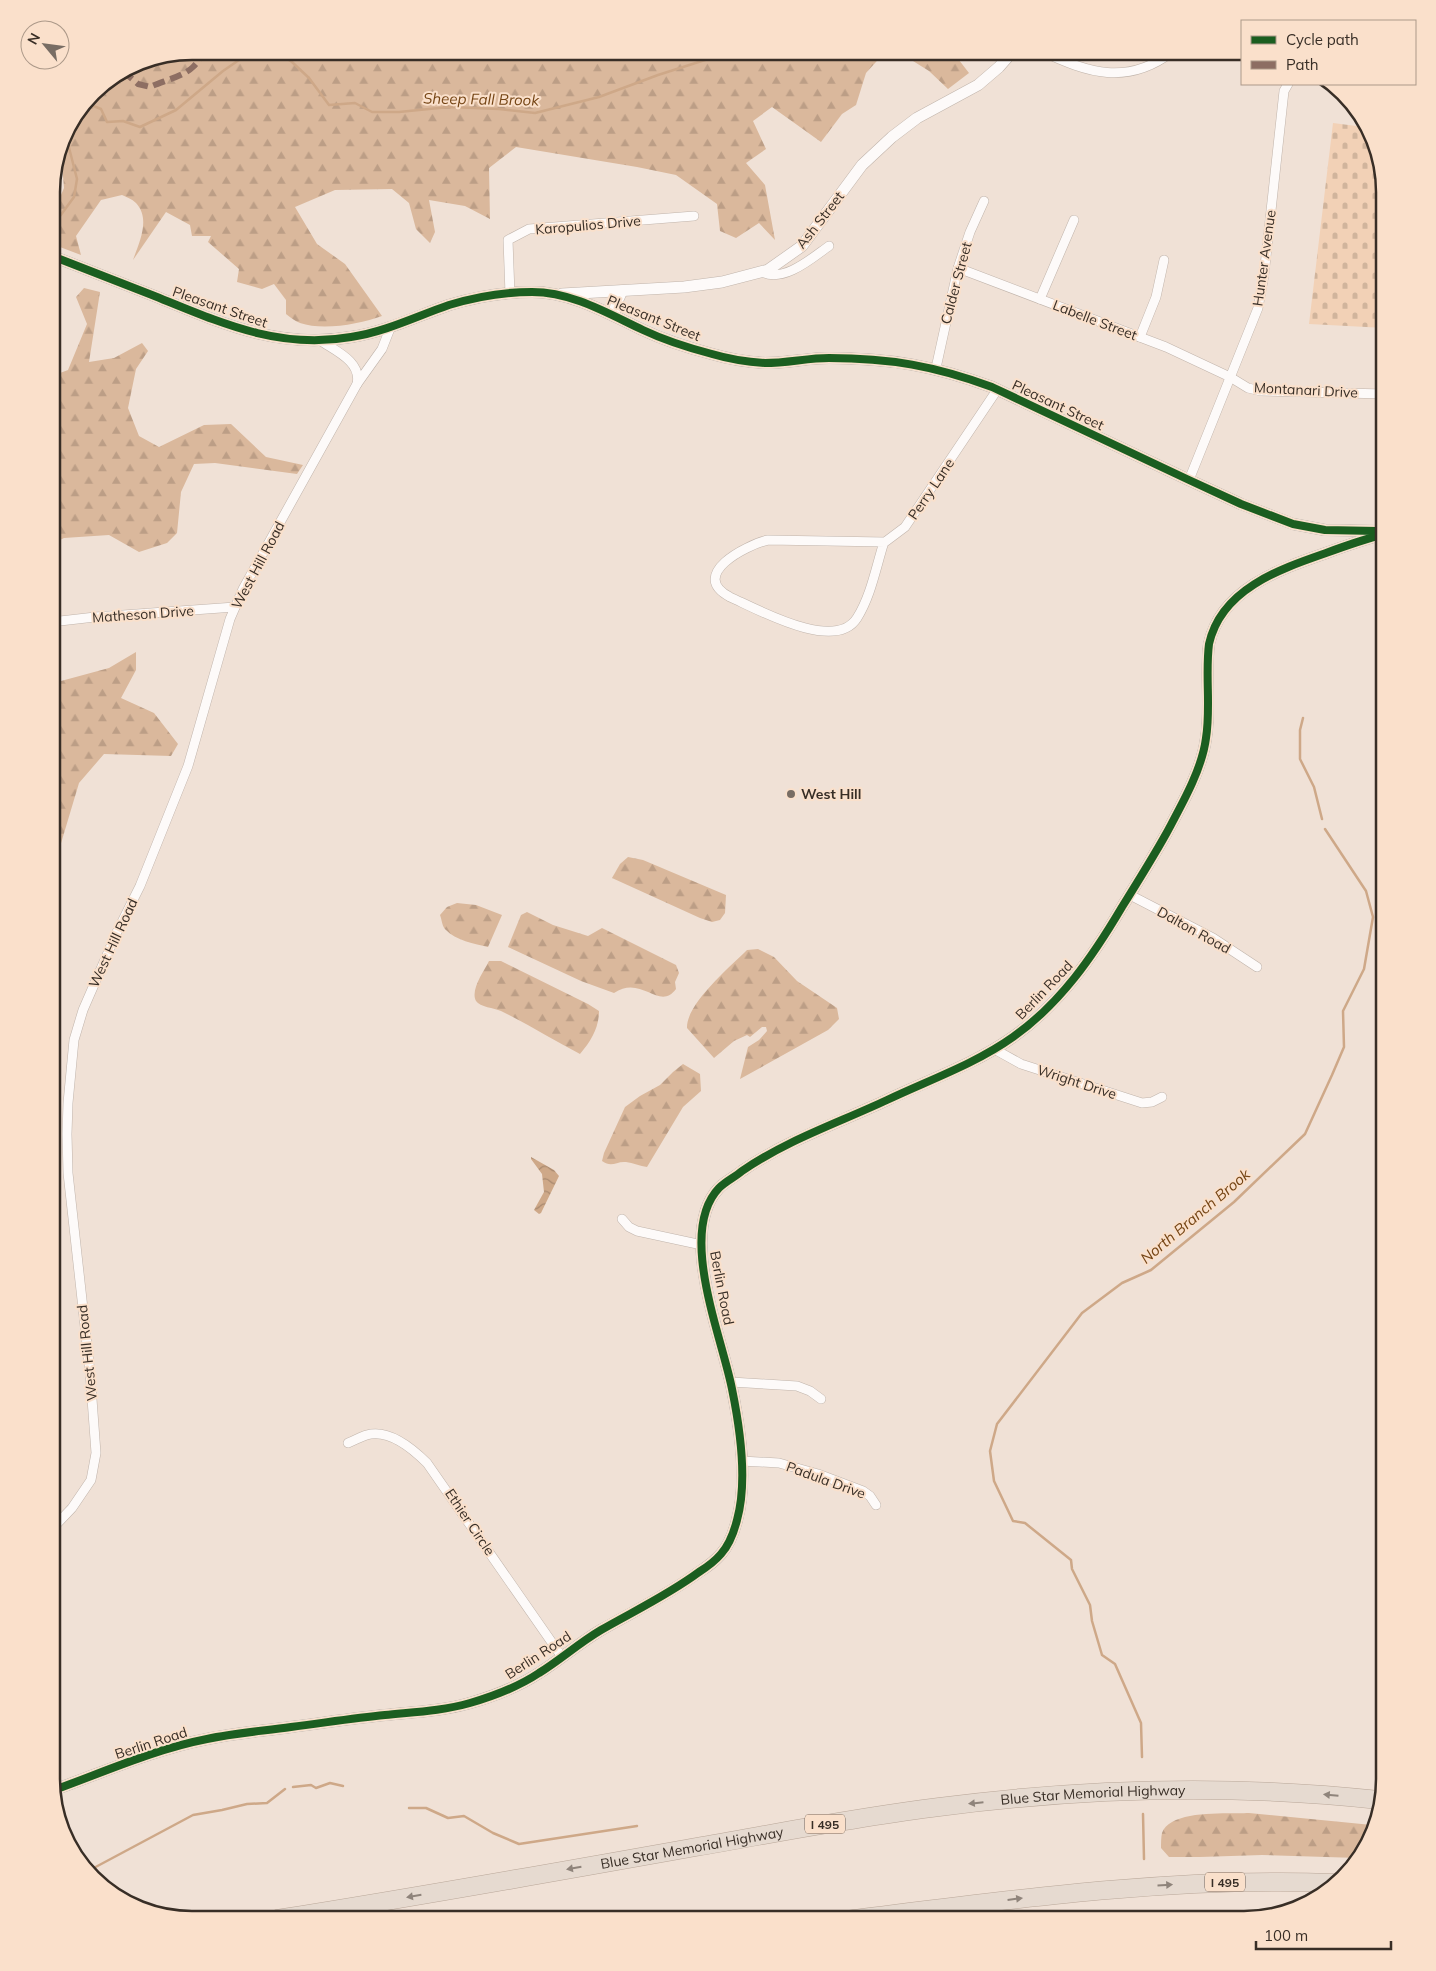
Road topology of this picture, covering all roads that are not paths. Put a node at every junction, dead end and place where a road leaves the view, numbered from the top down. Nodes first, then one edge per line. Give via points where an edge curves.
1 (1006, 60) edge
2 (1060, 60) edge
3 (1157, 60) edge
4 (1288, 85) edge
5 (984, 201) dead end
6 (694, 216) dead end
7 (1074, 220) dead end
8 (829, 246) dead end
9 (60, 259) edge
10 (1164, 260) dead end
11 (958, 268) junction
12 (762, 272) junction
13 (622, 291) junction
14 (510, 294) junction
15 (554, 294) junction
16 (1040, 299) junction
17 (614, 316) junction
18 (391, 326) junction
19 (1140, 337) junction
20 (321, 341) junction
21 (936, 368) junction
22 (1230, 377) junction
23 (357, 384) junction
24 (997, 390) junction
25 (1376, 394) edge
26 (1189, 480) junction
27 (1376, 532) edge
28 (1376, 535) edge
29 (884, 542) junction
30 (235, 607) junction
31 (60, 621) edge
32 (1130, 894) junction
33 (1257, 967) dead end
34 (994, 1050) junction
35 (1162, 1097) dead end
36 (622, 1219) dead end
37 (702, 1245) junction
38 (731, 1382) junction
39 (822, 1399) dead end
40 (348, 1443) dead end
41 (741, 1461) junction
42 (876, 1505) dead end
43 (60, 1521) edge
44 (562, 1657) junction
45 (60, 1788) edge
46 (1375, 1800) edge
47 (1327, 1882) edge
48 (328, 1911) edge
49 (918, 1911) edge

1 - 12 street, Ash Street via 978,85 917,118 892,136 862,166 802,246
2 - 3 street via 1108,74 1128,73
4 - 22 street, Hunter Avenue via 1284,92 1258,308
5 - 11 street, Calder Street
6 - 14 street, Karopulios Drive via 529,229 508,240
7 - 16 street
8 - 12 street via 777,276
9 - 20 street, Pleasant Street via 239,329 280,339
10 - 19 street via 1156,297
11 - 16 street, Labelle Street
11 - 21 street, Calder Street
12 - 13 street, Ash Street via 722,282
13 - 15 street, Ash Street
13 - 17 street
14 - 15 street, Pleasant Street
14 - 18 street, Pleasant Street via 466,300
15 - 17 street, Pleasant Street
16 - 19 street, Labelle Street
17 - 21 street, Pleasant Street via 687,346 742,360 766,363 860,358
18 - 20 street, Pleasant Street via 353,337
18 - 23 street, West Hill Road via 382,348
19 - 22 street, Labelle Street
20 - 23 street via 353,364 359,378
21 - 24 street, Pleasant Street
22 - 25 street, Montanari Drive via 1248,388 1261,391
22 - 26 street, Hunter Avenue
23 - 30 street, West Hill Road
24 - 26 street, Pleasant Street
24 - 29 street, Perry Lane via 905,527
26 - 27 street, Pleasant Street via 1293,524 1325,530
28 - 32 street, Berlin Road via 1280,570 1245,590 1224,613 1209,644 1207,736 1202,755 1176,815
29 - 29 street via 768,540 756,543 722,565 716,577 718,586 722,593 797,626 819,632 837,631 847,627 859,615
30 - 31 street, Matheson Drive
30 - 43 street, West Hill Road via 188,766 140,886 83,1010 74,1040 68,1110 68,1173 96,1453 91,1480
32 - 33 street, Dalton Road via 1213,938
32 - 34 street, Berlin Road via 1092,955 1057,998
34 - 35 street, Wright Drive via 1021,1064 1142,1103
34 - 37 street, Berlin Road via 792,1142 726,1182 710,1200 703,1224
36 - 37 street via 637,1231
37 - 38 street, Berlin Road via 708,1291
38 - 39 street via 797,1386
38 - 41 street, Berlin Road
40 - 44 street, Ethier Circle via 371,1434 389,1436 412,1449 427,1463
41 - 42 street, Padula Drive via 779,1463 818,1474 863,1491
41 - 44 street, Berlin Road via 739,1514 722,1554 670,1592 600,1631
44 - 45 street, Berlin Road via 520,1684 467,1704 431,1712 382,1715 208,1739 157,1753
46 -> 48 highway, Blue Star Memorial Highway / I 495 via 1283,1792 1184,1789 969,1803 848,1820
49 -> 47 highway, I 495 via 1155,1886 1258,1881

